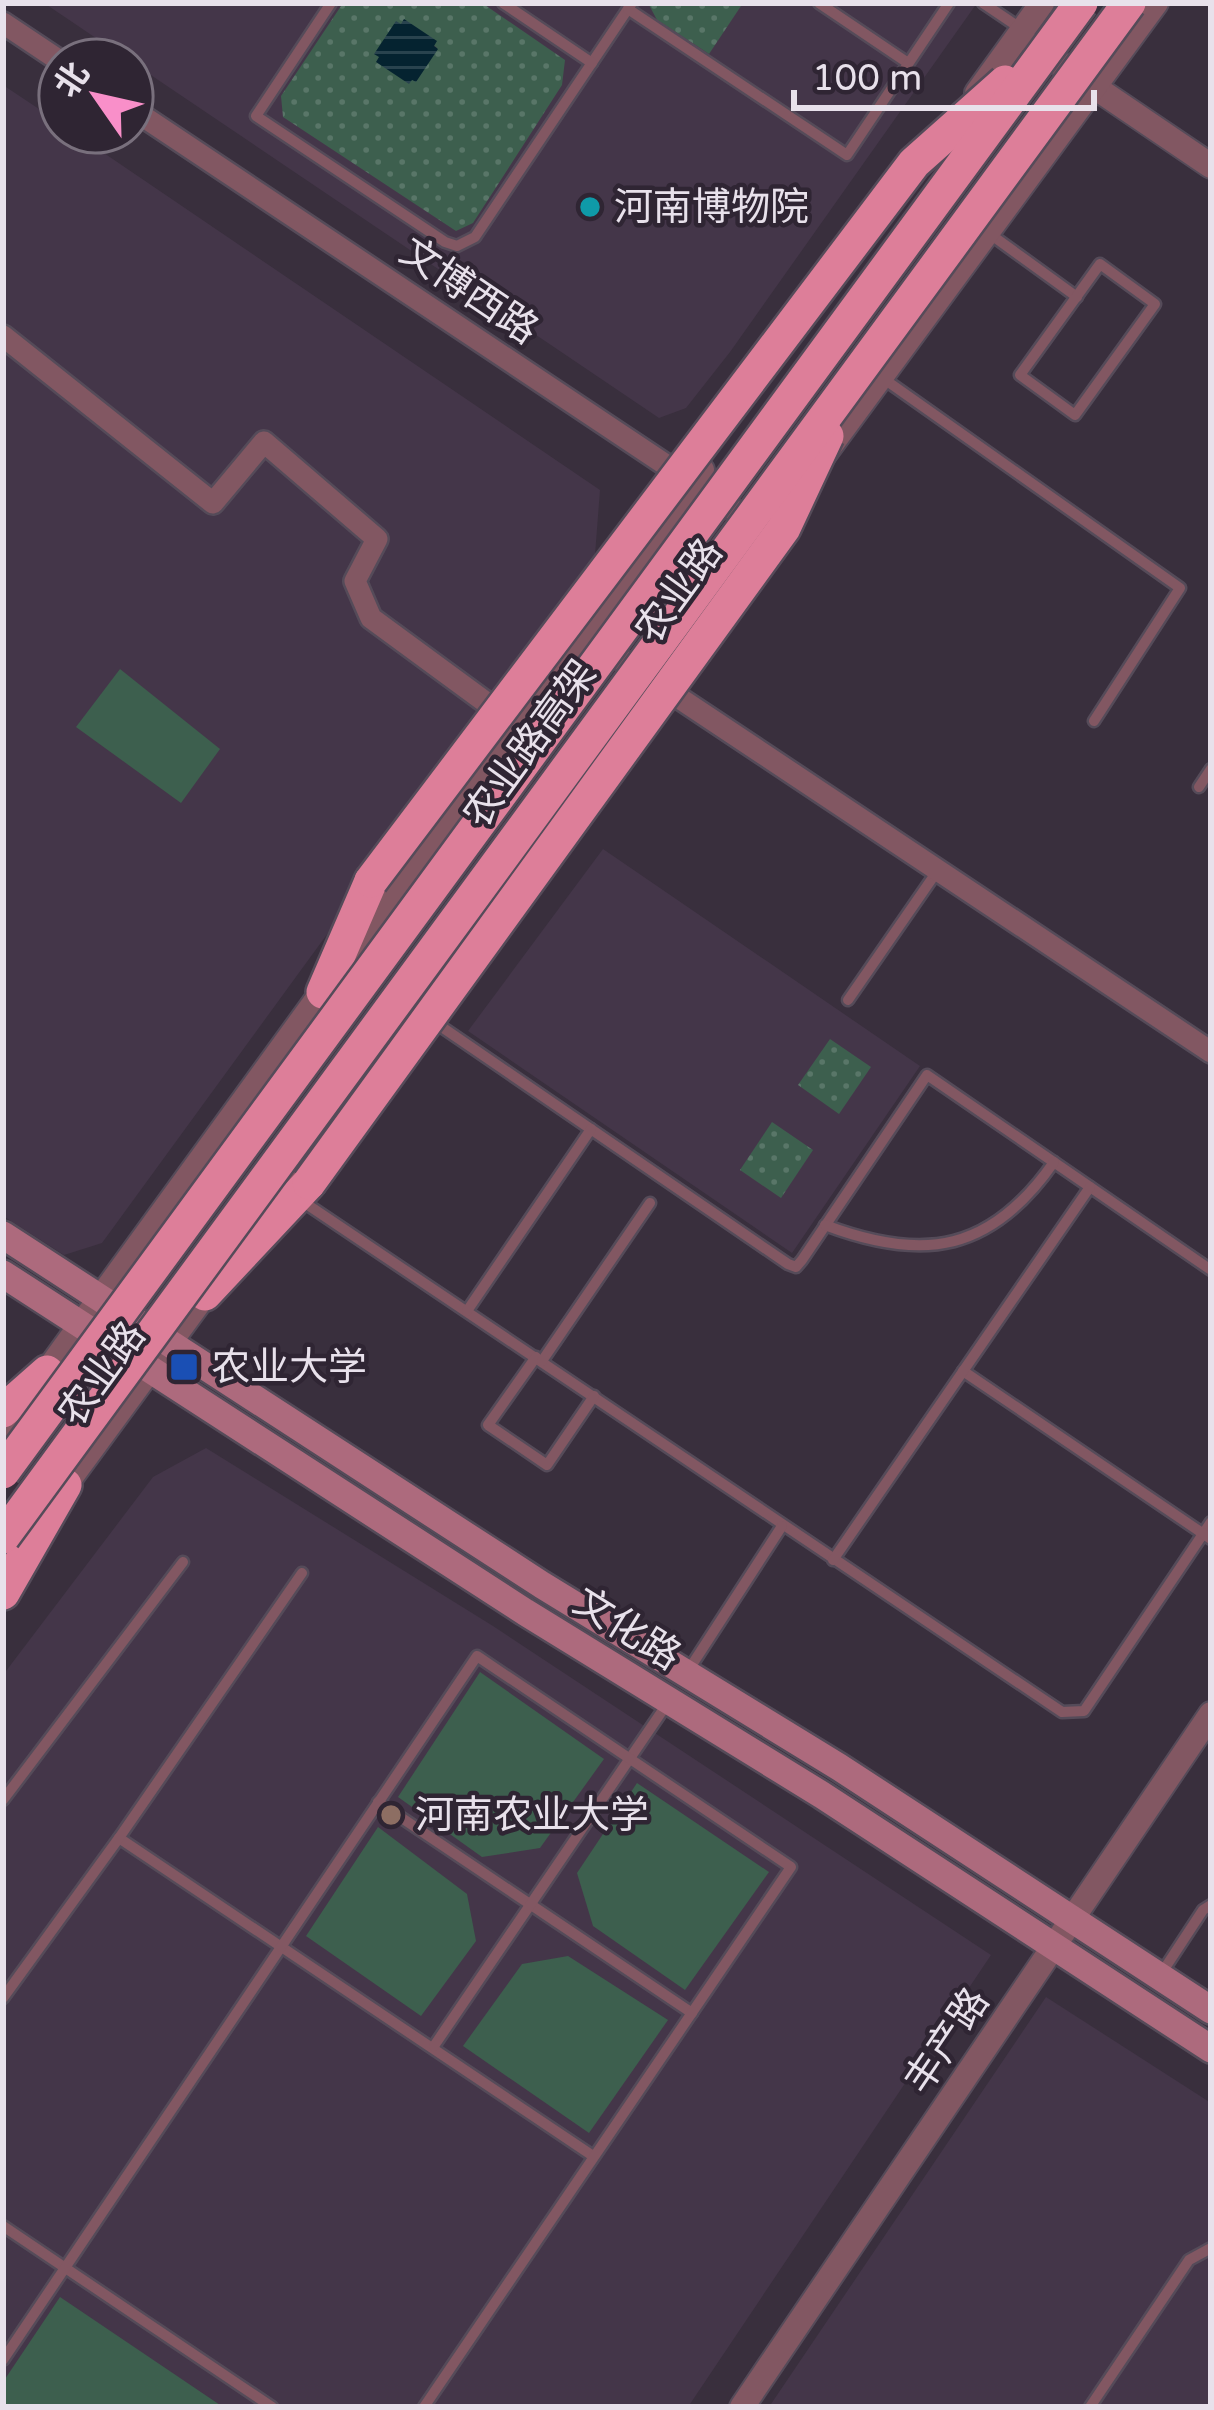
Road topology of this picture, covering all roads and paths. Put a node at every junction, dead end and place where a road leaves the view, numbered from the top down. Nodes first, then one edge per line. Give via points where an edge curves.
1 (332, 3) edge
2 (503, 3) edge
3 (819, 3) edge
4 (949, 3) edge
5 (983, 3) edge
6 (1042, 3) edge
7 (1081, 3) edge
8 (1129, 3) edge
9 (1156, 3) edge
10 (630, 6) edge
11 (3, 23) edge
12 (1032, 34) junction
13 (36, 45) edge
14 (592, 62) junction
15 (908, 63) junction
16 (1094, 87) junction
17 (156, 125) edge
18 (1211, 166) edge
19 (987, 232) junction
20 (1076, 297) junction
21 (3, 336) edge
22 (870, 372) junction
23 (693, 483) junction
24 (767, 532) junction
25 (583, 633) junction
26 (656, 682) junction
27 (499, 712) junction
28 (1094, 721) dead end
29 (1211, 769) edge
30 (1198, 787) dead end
31 (938, 870) junction
32 (323, 992) junction
33 (848, 1000) dead end
34 (416, 1009) junction
35 (1211, 1052) edge
36 (591, 1129) junction
37 (1054, 1162) junction
38 (1090, 1187) junction
39 (303, 1190) junction
40 (650, 1204) dead end
41 (825, 1225) junction
42 (3, 1235) edge
43 (1211, 1270) edge
44 (3, 1274) edge
45 (205, 1294) junction
46 (100, 1298) junction
47 (467, 1311) junction
48 (81, 1325) junction
49 (169, 1343) junction
50 (539, 1359) junction
51 (150, 1370) junction
52 (963, 1371) junction
53 (46, 1372) junction
54 (594, 1396) junction
55 (3, 1411) edge
56 (3, 1432) edge
57 (3, 1472) edge
58 (65, 1485) junction
59 (1211, 1522) edge
60 (782, 1526) junction
61 (1207, 1536) edge
62 (3, 1537) edge
63 (833, 1560) junction
64 (183, 1562) dead end
65 (3, 1569) edge
66 (302, 1573) dead end
67 (3, 1593) edge
68 (686, 1674) junction
69 (669, 1701) junction
70 (1211, 1714) edge
71 (630, 1759) junction
72 (3, 1800) edge
73 (378, 1802) junction
74 (119, 1838) junction
75 (532, 1905) junction
76 (1211, 1905) edge
77 (1072, 1920) junction
78 (281, 1946) junction
79 (1054, 1947) junction
80 (1160, 1977) junction
81 (3, 1998) edge
82 (1211, 2010) edge
83 (692, 2013) junction
84 (434, 2045) junction
85 (1211, 2049) edge
86 (592, 2156) junction
87 (3, 2226) edge
88 (1211, 2248) edge
89 (65, 2267) junction
90 (3, 2360) edge
91 (272, 2407) edge
92 (424, 2407) edge
93 (742, 2407) edge
94 (1090, 2407) edge

1 - 14 lane via 256,116 457,246 475,237
2 - 14 lane
3 - 15 lane
4 - 15 lane
5 - 12 lane
6 - 12 street, 农业路
7 - 12 highway, 农业路高架, bridge
8 - 22 highway, 农业路高架, bridge
9 - 16 street, 农业路
10 - 14 lane
10 - 15 lane via 847,155
11 - 13 street
12 - 16 street
12 - 23 street, 农业路
12 - 27 highway, bridge via 914,163
12 - 57 highway, 农业路高架, bridge
16 - 18 street
16 - 19 street, 农业路
17 - 23 street, 文博西路
19 - 20 lane
19 - 22 street, 农业路
20 - 20 lane via 1100,264 1155,304 1075,415 1020,375
21 - 27 street via 213,503 264,442 377,539 355,581 371,618
22 - 24 street, 农业路
22 - 28 lane via 1180,588
22 - 39 highway, bridge via 784,528
22 - 62 highway, 农业路高架, bridge
23 - 24 street, 文博西路
23 - 25 street, 农业路
24 - 26 street, 农业路
25 - 26 street
25 - 32 street, 农业路
26 - 31 street
26 - 34 street, 农业路
27 - 32 highway, bridge via 370,881
29 - 30 lane
31 - 33 lane
31 - 35 street
32 - 46 street, 农业路
34 - 36 lane
34 - 45 street, 农业路
36 - 41 lane via 788,1264 796,1267
36 - 47 lane
37 - 38 lane
37 - 41 lane via 1010,1216 982,1234 911,1246
37 - 41 lane via 927,1075
38 - 43 lane
38 - 52 lane
39 - 45 highway
39 - 47 lane
40 - 50 lane
42 - 46 main road, 文化路
44 - 48 main road, 文化路
45 - 49 street, 农业路
46 - 48 street, 农业路
46 - 49 main road, 文化路
47 - 50 lane
48 - 51 main road, 文化路
48 - 53 street, 农业路
49 - 51 street, 农业路
49 - 68 main road, 文化路
50 - 54 lane
50 - 54 lane via 488,1425 527,1452 547,1465
51 - 58 street, 农业路
51 - 69 main road, 文化路
52 - 61 lane
52 - 63 lane
53 - 55 highway
53 - 56 street, 农业路
54 - 60 lane
58 - 65 street, 农业路
58 - 67 highway
59 - 61 lane
60 - 63 lane
60 - 68 lane
61 - 63 lane via 1084,1711 1072,1714
64 - 72 lane
66 - 74 lane
68 - 77 main road, 文化路
69 - 71 lane
69 - 79 main road, 文化路
70 - 77 street, 丰产路
71 - 73 lane via 477,1656
71 - 75 lane
71 - 83 lane via 791,1867
73 - 75 lane
73 - 78 lane
74 - 78 lane
74 - 81 lane
75 - 83 lane
75 - 84 lane
76 - 80 lane
77 - 79 street, 丰产路
77 - 80 main road, 文化路
78 - 84 lane
78 - 89 lane
79 - 85 main road, 文化路
79 - 93 street, 丰产路
80 - 82 main road, 文化路
83 - 86 lane
84 - 86 lane
86 - 92 lane
87 - 89 lane
88 - 94 lane via 1189,2260
89 - 90 lane
89 - 91 lane

